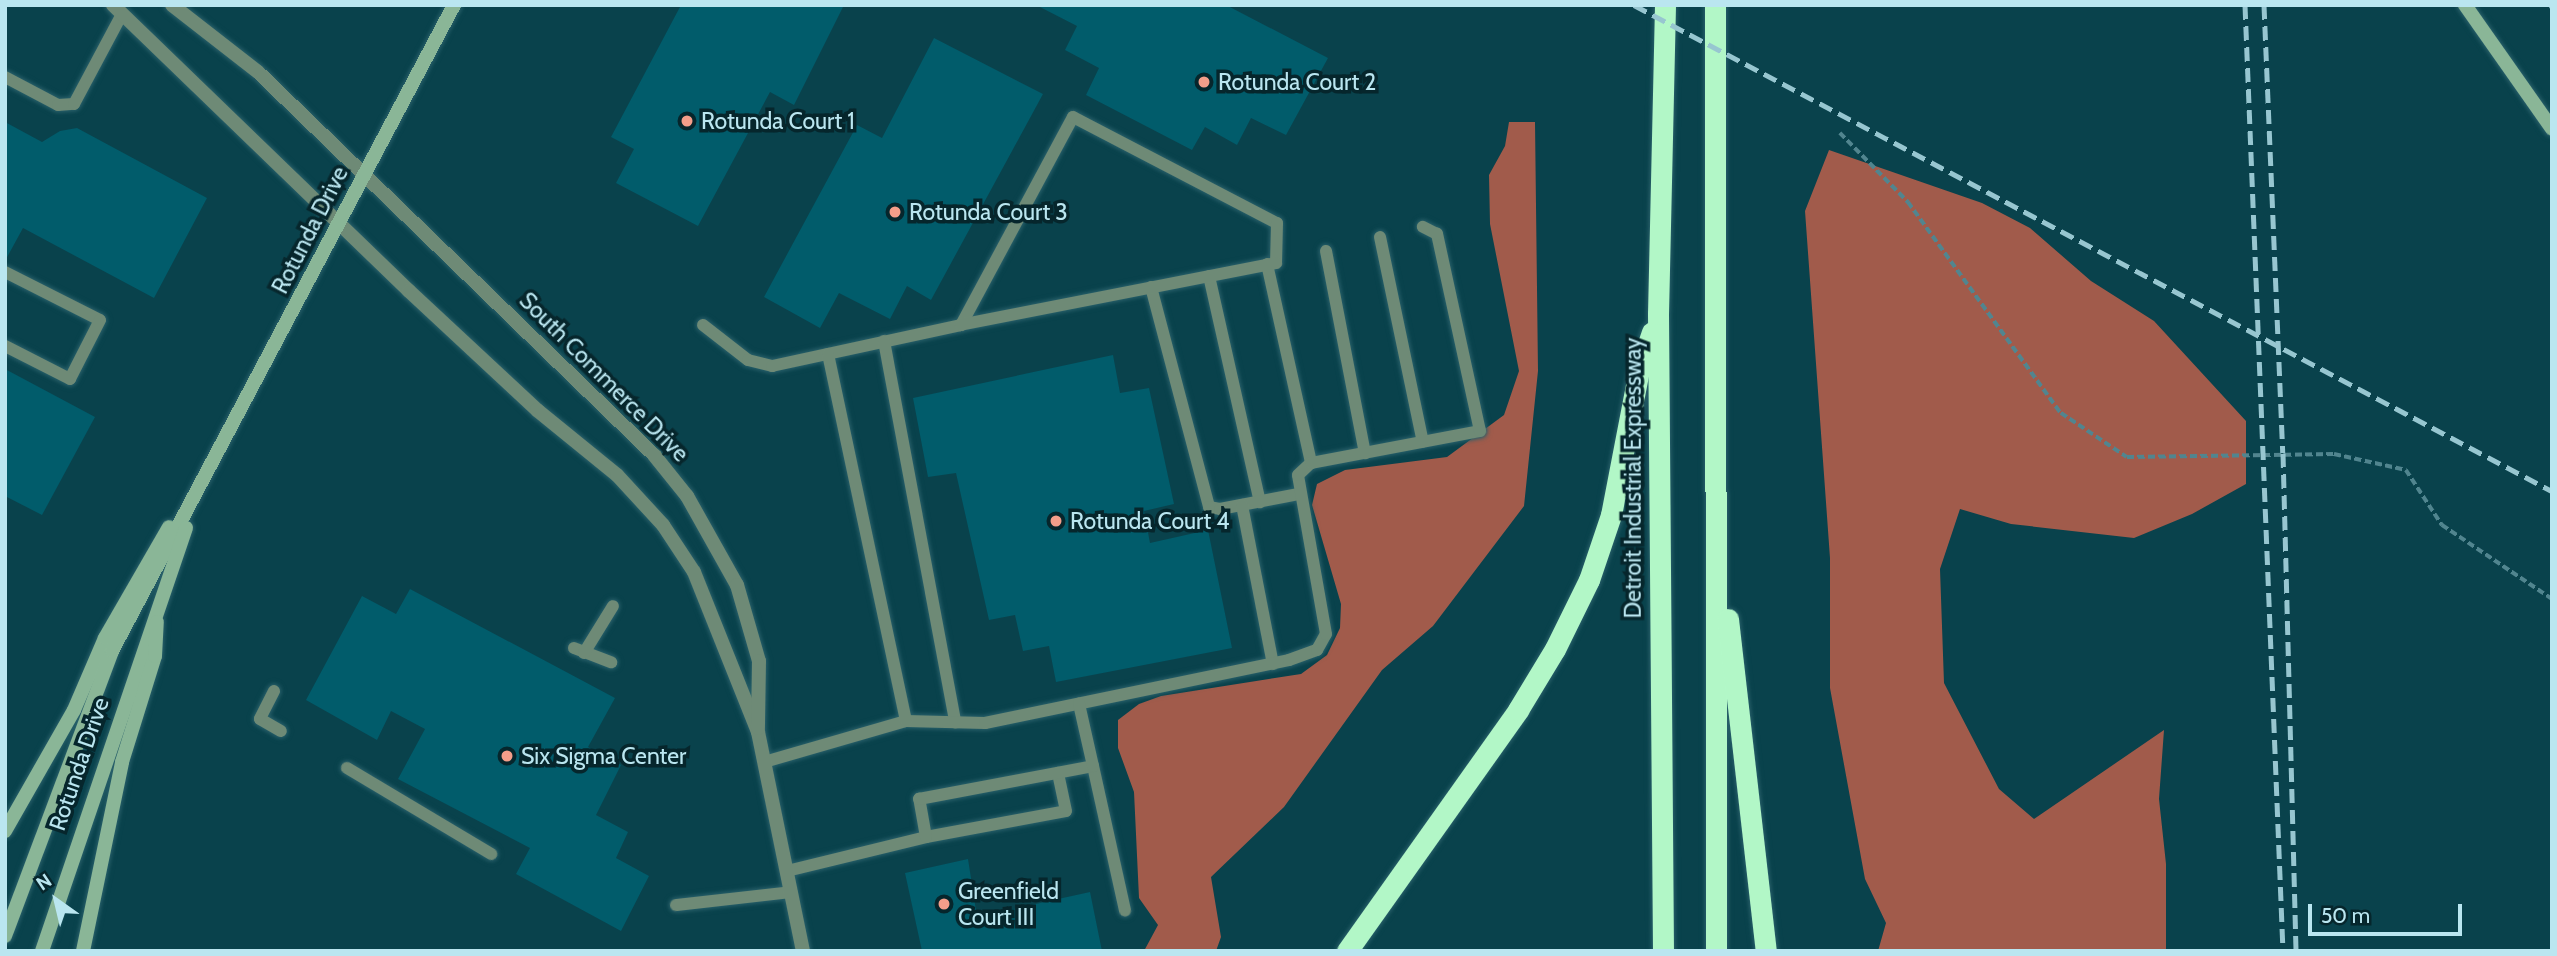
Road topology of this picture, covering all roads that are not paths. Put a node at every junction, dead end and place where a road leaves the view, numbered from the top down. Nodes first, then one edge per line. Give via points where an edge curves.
1 (172, 5) edge
2 (454, 5) edge
3 (1665, 5) edge
4 (1715, 5) edge
5 (2465, 5) edge
6 (117, 9) edge
7 (5, 77) edge
8 (2552, 129) edge
9 (364, 174) junction
10 (340, 222) junction
11 (1423, 227) dead end
12 (1380, 237) dead end
13 (1326, 251) dead end
14 (1267, 264) junction
15 (5, 272) edge
16 (1209, 276) junction
17 (1151, 287) junction
18 (1658, 314) junction
19 (703, 325) dead end
20 (961, 325) junction
21 (884, 341) junction
22 (5, 345) edge
23 (828, 354) junction
24 (1423, 442) junction
25 (1365, 453) junction
26 (1311, 463) junction
27 (205, 474) junction
28 (1299, 494) junction
29 (1260, 502) junction
30 (1242, 505) junction
31 (1717, 516) junction
32 (158, 603) junction
33 (613, 606) dead end
34 (611, 662) dead end
35 (1273, 664) junction
36 (274, 691) dead end
37 (1079, 704) junction
38 (906, 721) junction
39 (955, 722) junction
40 (281, 732) dead end
41 (758, 732) junction
42 (764, 762) junction
43 (1093, 766) junction
44 (346, 768) dead end
45 (1058, 773) junction
46 (5, 831) edge
47 (926, 837) junction
48 (491, 854) dead end
49 (786, 871) junction
50 (791, 892) junction
51 (676, 905) dead end
52 (1125, 910) dead end
53 (5, 936) edge
54 (42, 951) edge
55 (83, 951) edge
56 (803, 951) edge
57 (1347, 951) edge
58 (1663, 951) edge
59 (1716, 951) edge
60 (1766, 951) edge

1 - 9 street, South Commerce Drive via 258,72
2 - 9 main road, Rotunda Drive
3 - 18 highway, Detroit Industrial Expressway
4 - 31 highway
5 - 8 main road
6 - 7 lane via 74,104 58,105
6 - 10 street, South Commerce Drive
9 - 10 main road, Rotunda Drive
9 - 41 street, South Commerce Drive via 620,419 687,496 715,539 752,626 761,696
10 - 27 main road, Rotunda Drive
10 - 41 street, South Commerce Drive via 537,410 617,475 663,525 694,572
11 - 24 lane via 1437,234 1479,431
12 - 24 lane
13 - 25 lane
14 - 16 lane
14 - 20 lane via 1276,263 1277,223 1073,117
14 - 26 lane
15 - 22 lane via 100,320 70,379
16 - 17 lane
16 - 29 lane
17 - 20 lane
17 - 30 lane via 1203,497 1209,507
18 - 57 highway via 1639,370 1611,515 1578,603 1518,710
18 - 58 highway, Detroit Industrial Expressway
19 - 23 lane via 748,360 772,366
20 - 21 lane
21 - 23 lane
21 - 39 lane
23 - 38 lane
24 - 25 lane
25 - 26 lane
26 - 28 lane via 1298,475
27 - 32 main road, Rotunda Drive
27 - 46 main road via 153,550 105,638 74,710
27 - 53 main road, Rotunda Drive via 111,651
28 - 29 lane
28 - 35 lane via 1326,634 1317,650
29 - 30 lane
30 - 35 lane
31 - 59 highway
31 - 60 highway
32 - 54 main road, Rotunda Drive
32 - 55 main road via 155,656 122,762
33 - 34 lane via 579,651
35 - 37 lane
36 - 40 lane via 260,719
37 - 39 lane via 985,723
37 - 43 lane
38 - 39 lane
38 - 42 lane
41 - 42 street, South Commerce Drive
42 - 49 street, South Commerce Drive
43 - 45 lane
43 - 52 lane
44 - 48 lane
45 - 47 lane via 919,799
45 - 47 lane via 1066,811
47 - 49 lane
49 - 50 street, South Commerce Drive
50 - 51 lane
50 - 56 street, South Commerce Drive

